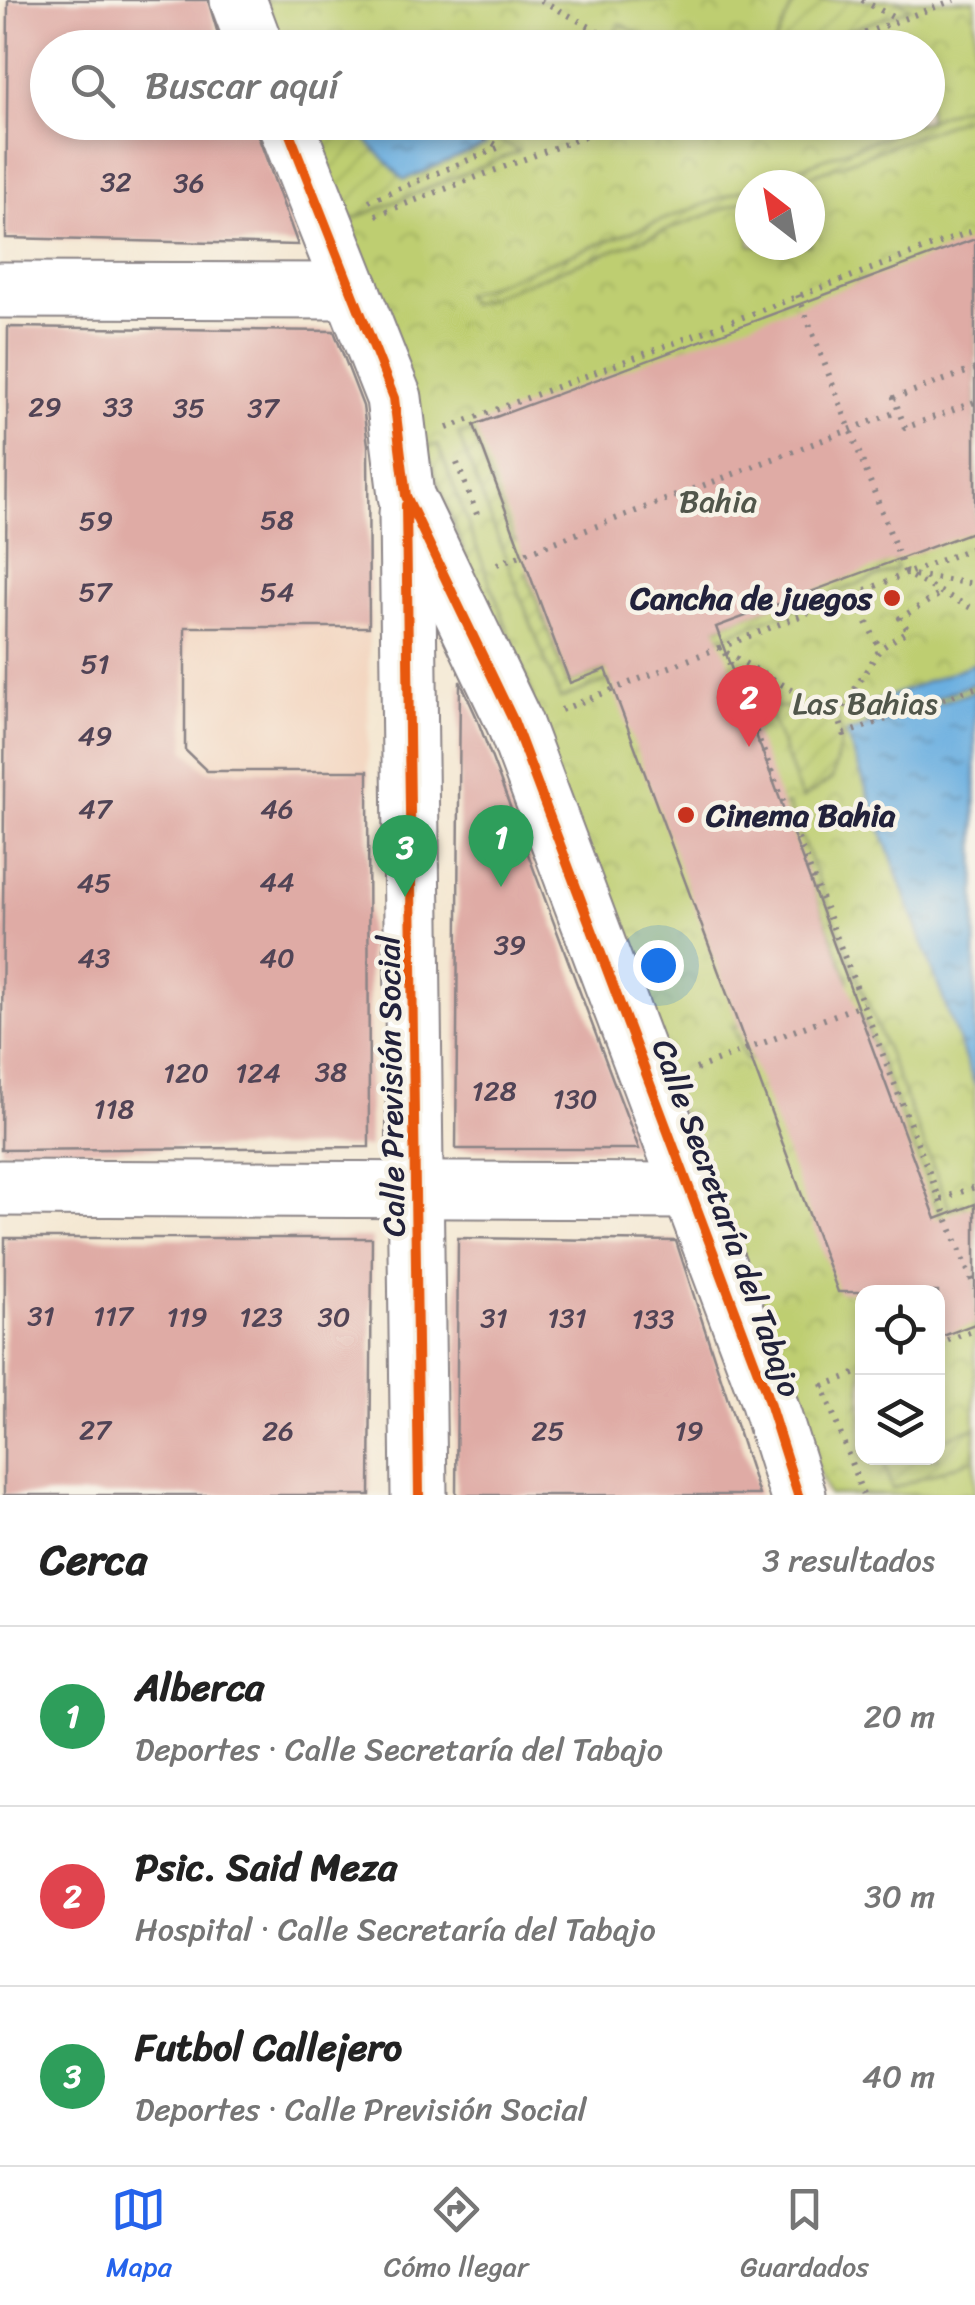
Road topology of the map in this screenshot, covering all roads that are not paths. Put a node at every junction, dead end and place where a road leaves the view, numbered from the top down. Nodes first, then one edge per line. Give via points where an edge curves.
1 (238, 0) edge
2 (249, 30) edge
3 (293, 140) edge
4 (0, 290) edge
5 (352, 291) junction
6 (406, 496) junction
7 (0, 1188) edge
8 (418, 1188) junction
9 (691, 1191) junction
10 (420, 1495) edge
11 (798, 1495) edge

1 - 2 street
3 - 5 street, Calle Secretaría del Tabajo
4 - 5 street
5 - 6 street, Calle Secretaría del Tabajo via 394,398
6 - 8 street, Calle Previsión Social
6 - 9 street, Calle Secretaría del Tabajo via 514,722
7 - 8 street
8 - 9 street
8 - 10 street, Calle Previsión Social
9 - 11 street, Calle Secretaría del Tabajo

